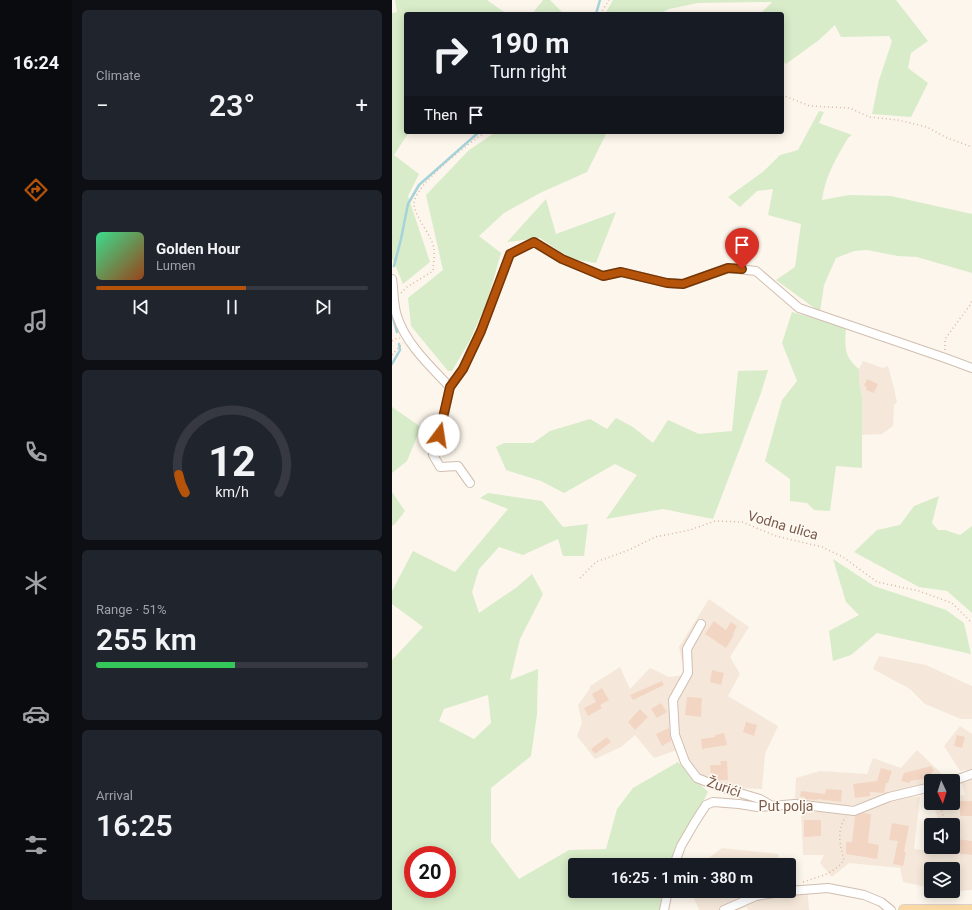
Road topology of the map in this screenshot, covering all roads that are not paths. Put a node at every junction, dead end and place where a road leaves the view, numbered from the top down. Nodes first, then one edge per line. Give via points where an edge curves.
1 (392, 279) edge
2 (972, 368) edge
3 (450, 387) junction
4 (470, 483) dead end
5 (701, 624) dead end
6 (972, 774) edge
7 (960, 778) edge
8 (924, 789) edge
9 (773, 806) junction
10 (677, 858) edge
11 (796, 890) edge
12 (667, 898) edge
13 (751, 898) edge
14 (664, 910) edge
15 (724, 910) edge
16 (892, 910) edge
17 (904, 910) edge
18 (972, 910) edge

1 - 3 street via 397,315 408,336 424,359
2 - 3 street via 799,308 756,270 728,268 683,284 667,283 621,272 603,276 562,259 534,242 510,254 481,331 463,369
3 - 4 street via 433,455 440,467 458,466
5 - 9 street, Žurići via 687,649 688,673 673,700 675,735 685,762 697,778 760,799
6 - 7 street
8 - 9 street, Put polja via 889,797 854,810 803,805
9 - 10 street, Put polja via 713,802 706,805
11 - 16 street via 828,888 864,895
12 - 14 street
13 - 15 street
17 - 18 main road

